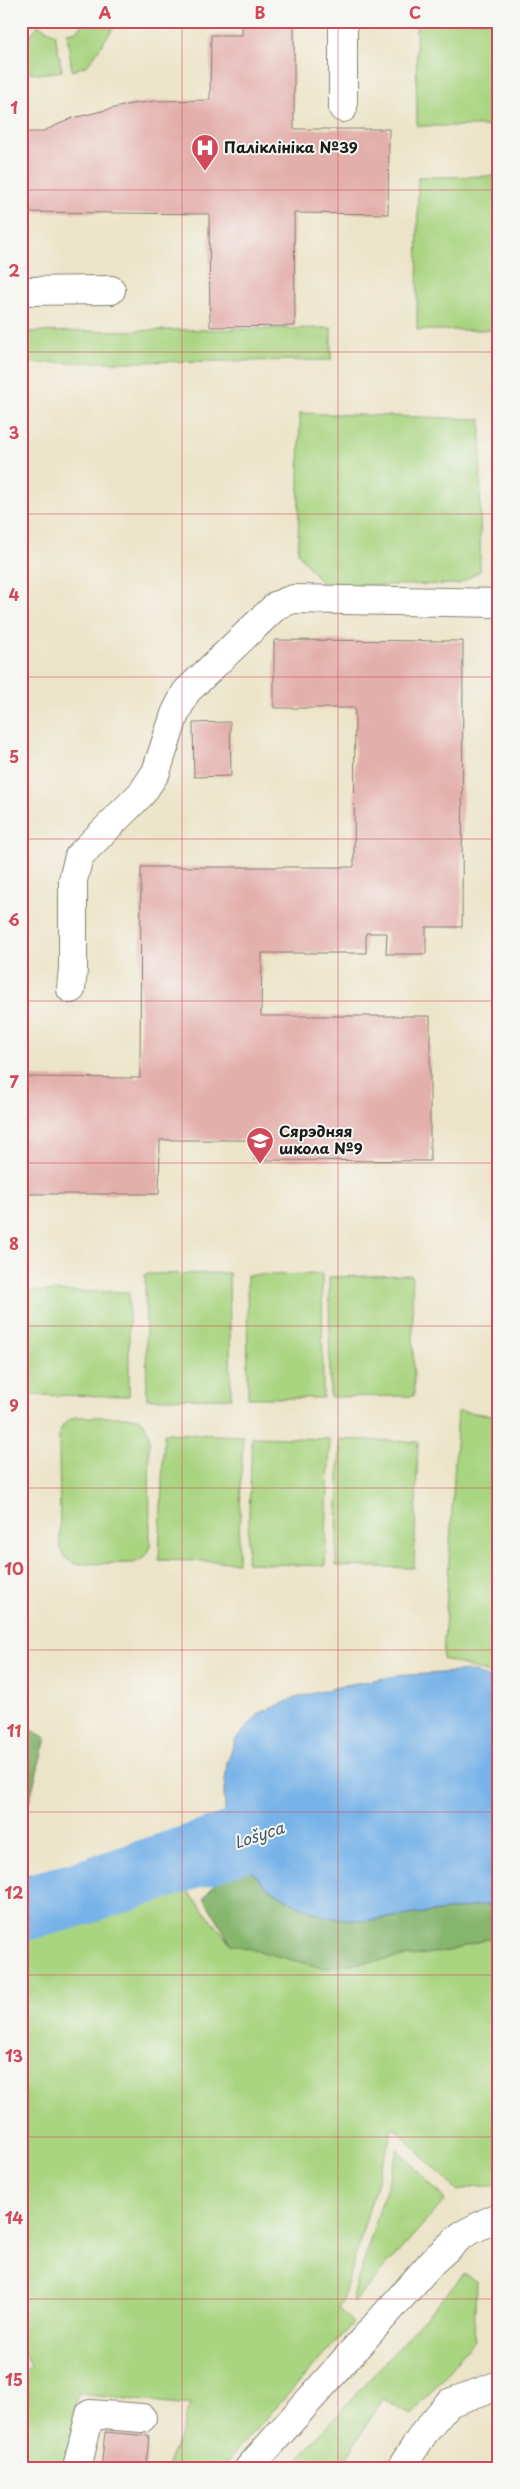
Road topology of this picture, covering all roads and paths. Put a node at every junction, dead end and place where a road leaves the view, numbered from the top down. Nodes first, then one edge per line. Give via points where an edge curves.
1 (344, 21) edge
2 (343, 108) dead end
3 (111, 290) dead end
4 (21, 291) edge
5 (499, 603) edge
6 (71, 989) dead end
7 (499, 2216) edge
8 (499, 2385) edge
9 (142, 2418) dead end
10 (77, 2468) edge
11 (249, 2468) edge
12 (401, 2468) edge

1 - 2 lane
3 - 4 lane
5 - 6 lane via 293,599 276,605 186,692 156,772 142,793 79,856 73,880
7 - 11 lane via 462,2235 433,2261
8 - 12 lane via 449,2404 424,2433
9 - 10 lane via 90,2414

